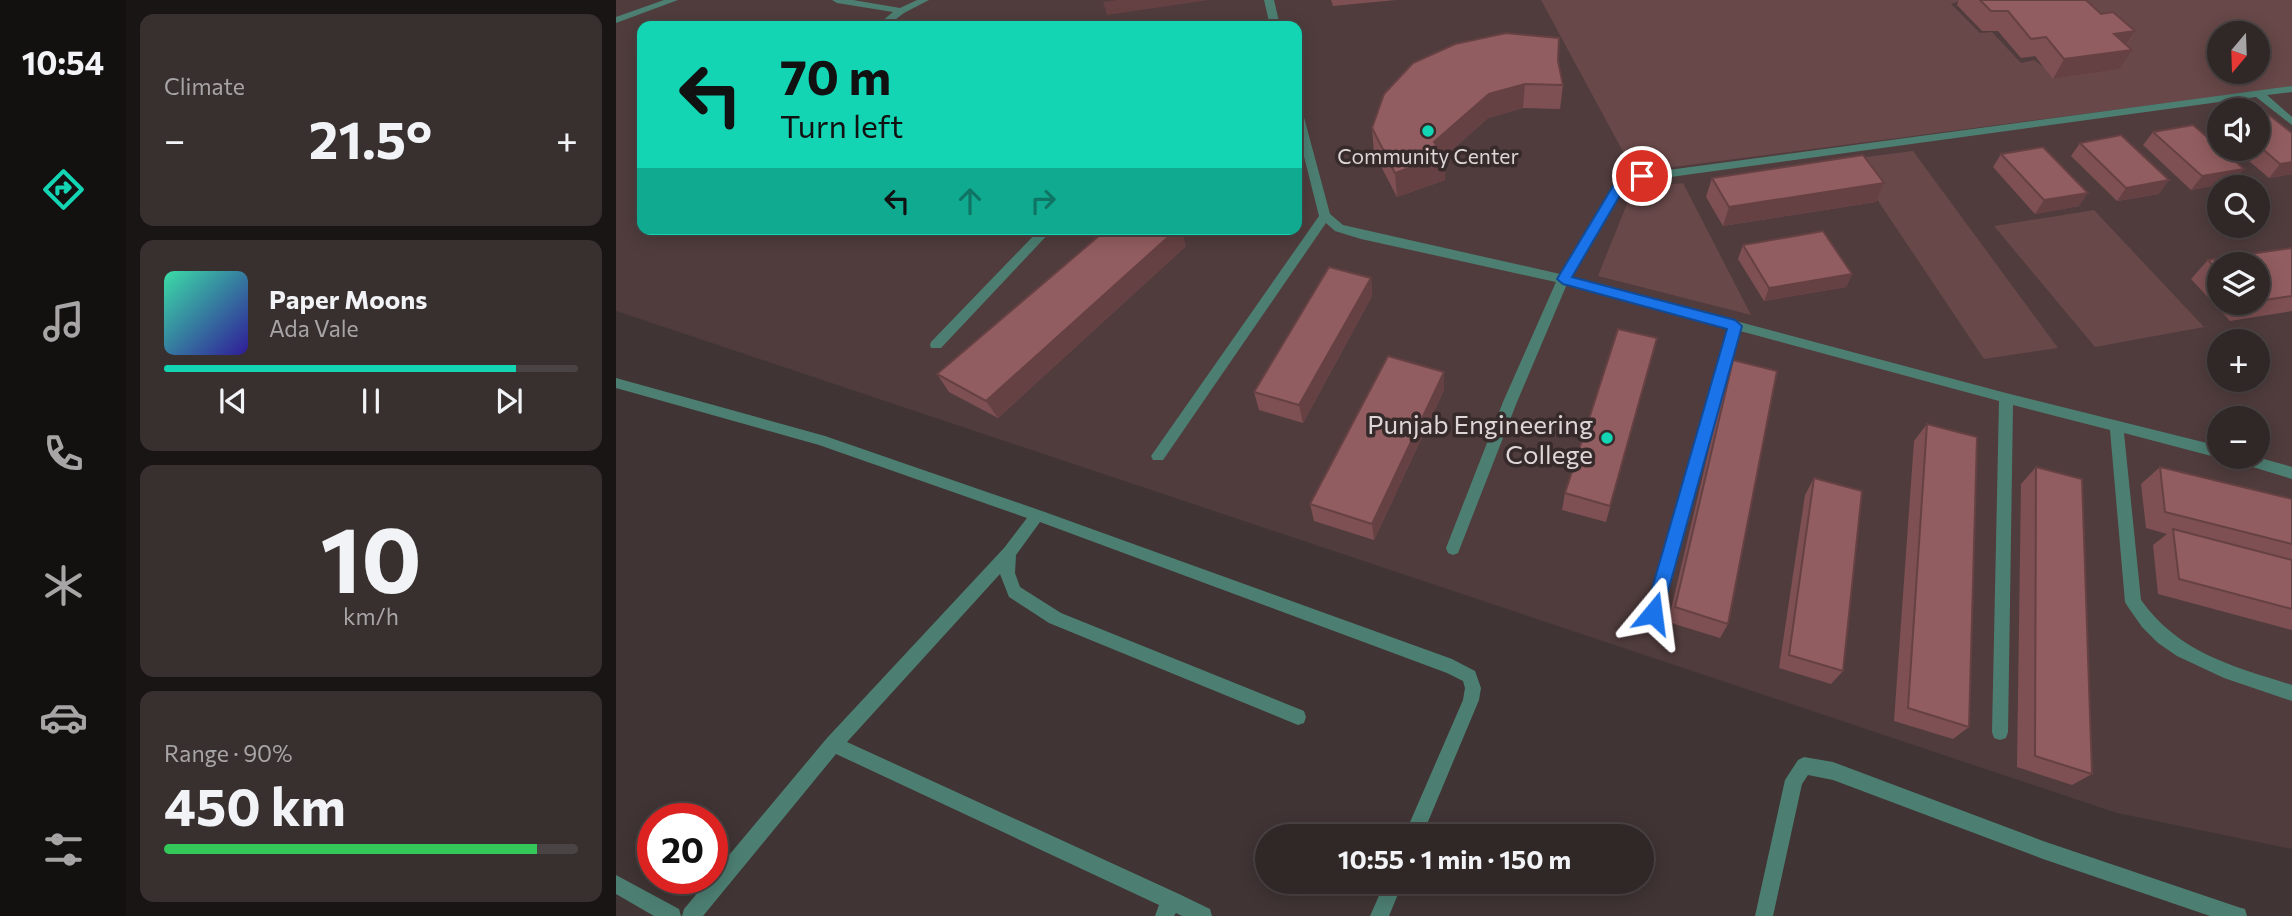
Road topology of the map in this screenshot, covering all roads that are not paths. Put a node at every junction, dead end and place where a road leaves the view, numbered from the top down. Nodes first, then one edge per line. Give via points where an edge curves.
1 (673, 0) edge
2 (837, 0) edge
3 (924, 0) edge
4 (1269, 0) edge
5 (901, 11) junction
6 (616, 20) edge
7 (888, 21) edge
8 (1274, 21) edge
9 (2292, 89) edge
10 (2259, 94) junction
11 (2292, 122) edge
12 (1302, 129) edge
13 (1325, 216) junction
14 (1041, 235) edge
15 (1563, 279) junction
16 (1735, 326) junction
17 (936, 345) dead end
18 (616, 383) edge
19 (2006, 398) junction
20 (2116, 426) junction
21 (2207, 449) edge
22 (1158, 456) dead end
23 (2270, 466) edge
24 (2292, 473) edge
25 (1037, 515) junction
26 (1453, 548) dead end
27 (1009, 553) junction
28 (1653, 613) dead end
29 (2292, 693) edge
30 (1298, 717) dead end
31 (2000, 732) dead end
32 (833, 744) junction
33 (1418, 824) edge
34 (616, 884) edge
35 (1389, 894) edge
36 (1168, 909) edge
37 (672, 916) edge
38 (691, 916) edge
39 (1203, 916) edge
40 (1379, 916) edge
41 (1765, 916) edge
42 (2238, 916) edge

1 - 6 street
2 - 5 street
3 - 5 street
4 - 8 street
5 - 7 street
9 - 10 street
10 - 11 street
10 - 15 street via 1631,179 1618,189
12 - 13 street
13 - 15 street via 1339,228 1361,235
13 - 22 street
14 - 17 street
15 - 16 street
15 - 26 street
16 - 19 street
16 - 28 street
18 - 25 street via 820,440
19 - 20 street
19 - 31 street
20 - 21 street
20 - 29 street via 2133,602 2143,621 2181,653
23 - 24 street
25 - 27 street
25 - 33 street via 1469,676 1471,700
27 - 30 street via 1007,573 1014,592 1055,618
27 - 32 street
32 - 36 street
32 - 38 street
34 - 37 street
35 - 40 street
36 - 39 street
41 - 42 street via 1794,780 1804,766 1833,771 2043,850

